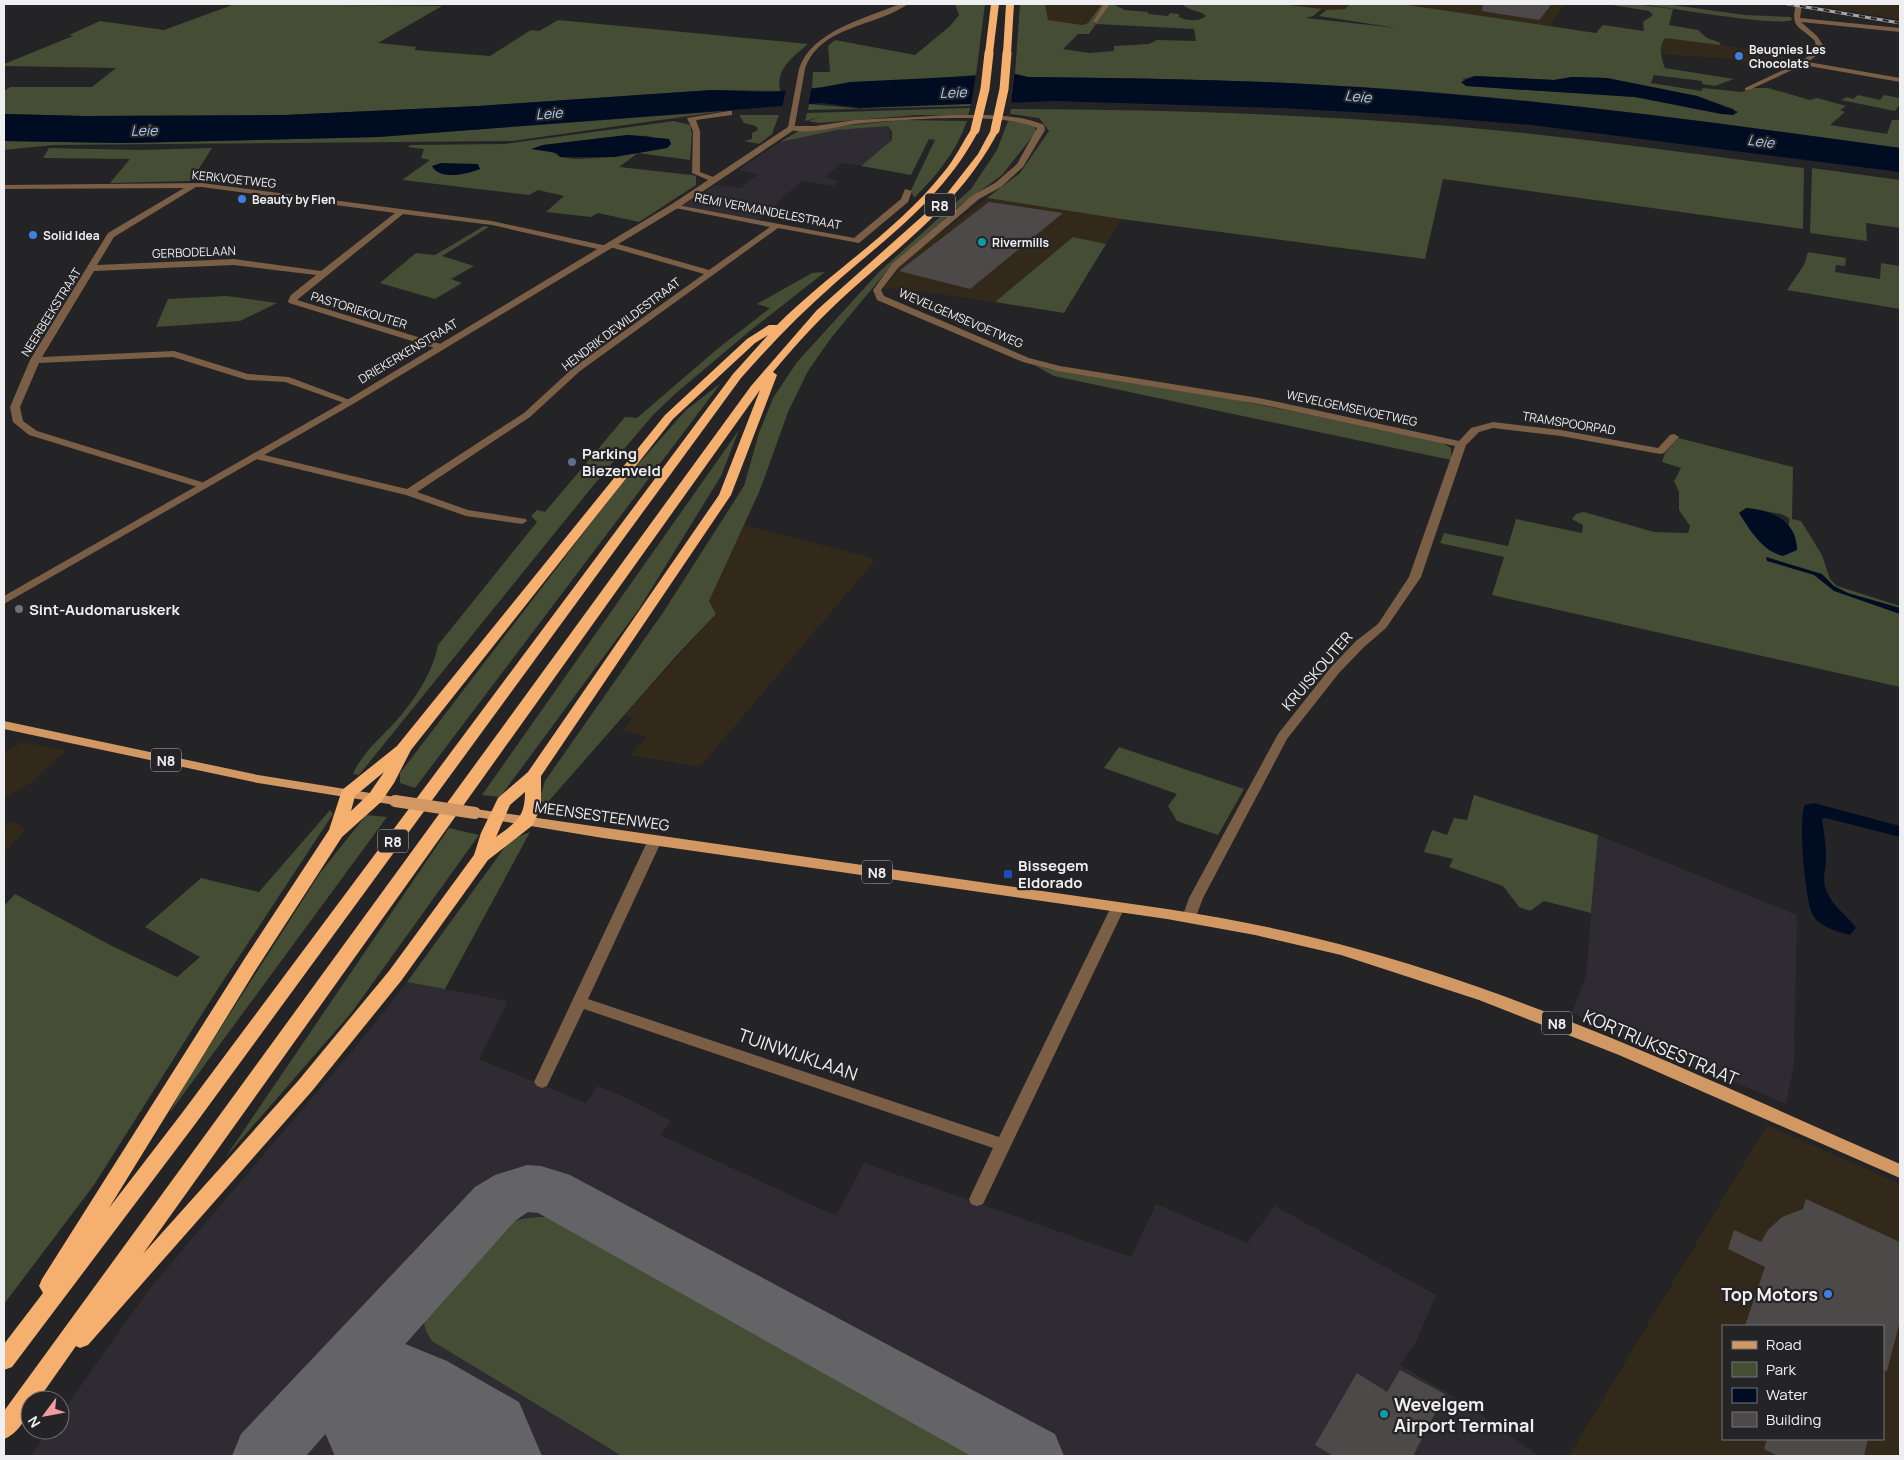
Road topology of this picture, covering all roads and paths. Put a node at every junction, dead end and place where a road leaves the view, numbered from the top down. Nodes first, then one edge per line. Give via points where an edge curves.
1 (905, 4) edge
2 (995, 4) edge
3 (1010, 4) edge
4 (1107, 4) edge
5 (1799, 4) edge
6 (1094, 21) dead end
7 (1797, 22) junction
8 (1900, 30) edge
9 (1802, 63) junction
10 (1900, 80) edge
11 (1747, 89) dead end
12 (729, 113) dead end
13 (791, 128) junction
14 (713, 180) junction
15 (194, 185) junction
16 (4, 187) edge
17 (908, 191) dead end
18 (675, 206) junction
19 (402, 211) junction
20 (776, 227) junction
21 (609, 247) junction
22 (93, 268) junction
23 (710, 273) junction
24 (324, 274) junction
25 (784, 324) junction
26 (441, 348) junction
27 (35, 360) junction
28 (774, 364) junction
29 (350, 402) junction
30 (1674, 437) dead end
31 (1461, 444) junction
32 (256, 456) junction
33 (204, 486) junction
34 (409, 493) junction
35 (522, 521) dead end
36 (4, 601) edge
37 (4, 725) edge
38 (404, 748) junction
39 (533, 776) junction
40 (348, 794) junction
41 (375, 798) junction
42 (496, 816) junction
43 (526, 821) junction
44 (336, 833) junction
45 (655, 840) junction
46 (482, 856) junction
47 (1118, 907) junction
48 (1194, 919) junction
49 (580, 1002) junction
50 (542, 1082) dead end
51 (1003, 1145) junction
52 (1900, 1171) edge
53 (977, 1199) dead end
54 (4, 1359) edge
55 (32, 1390) edge
56 (33, 1390) edge
57 (20, 1407) edge
58 (4, 1429) edge

1 - 13 street via 831,34 809,54 800,78
2 - 25 highway, R8, bridge via 985,89 975,130 959,161 923,202
3 - 28 highway, R8, bridge via 1004,89 995,130 987,147 951,195 838,296
4 - 6 street
5 - 7 street
7 - 8 street
7 - 9 street via 1817,39 1820,47
9 - 10 street
9 - 11 street
12 - 14 street via 691,118 698,137 696,173
13 - 14 street, DRIEKERKENSTRAAT
13 - 31 street, WEVELGEMSEVOETWEG via 942,118 1014,119 1041,126 1020,165 998,185 976,197 895,266 877,290 880,298 1026,360 1060,369 1259,401
14 - 18 street, DRIEKERKENSTRAAT
15 - 16 street, KERKVOETWEG
15 - 19 street, KERKVOETWEG
15 - 22 street, NEERBEEKSTRAAT via 112,234
17 - 20 street, REMI VERMANDELESTRAAT via 905,200 856,241
18 - 20 street, REMI VERMANDELESTRAAT
18 - 21 street, DRIEKERKENSTRAAT
19 - 21 street, KERKVOETWEG via 507,226
19 - 24 street, PASTORIEKOUTER
20 - 23 street, HENDRIK DEWILDESTRAAT
21 - 23 street, KERKVOETWEG
21 - 26 street, DRIEKERKENSTRAAT
22 - 24 street, GERBODELAAN via 234,262
22 - 27 street, NEERBEEKSTRAAT
23 - 34 street, HENDRIK DEWILDESTRAAT via 577,369 532,411
24 - 26 street, PASTORIEKOUTER via 292,301
25 - 38 highway via 769,328 751,341 669,417
25 - 54 highway, R8 via 737,376 189,1118
26 - 29 street, DRIEKERKENSTRAAT
27 - 29 street via 174,354 247,378 286,379
27 - 33 street, NEERBEEKSTRAAT via 15,407 18,422 33,433
28 - 39 highway via 725,495
28 - 55 highway, R8
29 - 32 street, DRIEKERKENSTRAAT
30 - 31 street, TRAMSPOORPAD via 1660,450 1493,425 1475,430
31 - 48 street, KRUISKOUTER via 1415,578 1382,626 1335,670 1282,737 1196,898
32 - 33 street, DRIEKERKENSTRAAT
32 - 34 street
33 - 36 street, DRIEKERKENSTRAAT
34 - 35 street via 466,513
37 - 40 main road, MEENSESTEENWEG / N8 via 258,779
38 - 40 highway
38 - 41 highway
39 - 42 highway via 504,802
39 - 43 highway via 533,806
40 - 41 main road, MEENSESTEENWEG / N8
40 - 44 highway
41 - 42 main road, MEENSESTEENWEG / N8, bridge
41 - 44 highway
42 - 43 main road, MEENSESTEENWEG / N8
42 - 46 highway
43 - 45 main road, MEENSESTEENWEG / N8
43 - 46 highway
44 - 54 highway
45 - 47 main road, MEENSESTEENWEG / N8
45 - 49 street
46 - 56 highway via 396,976 305,1086
47 - 48 main road, MEENSESTEENWEG / N8
47 - 51 street
48 - 52 main road, KORTRIJKSESTRAAT / N8 via 1336,949 1506,1002
49 - 50 street
49 - 51 street, TUINWIJKLAAN
51 - 53 street
57 - 58 highway, R8

